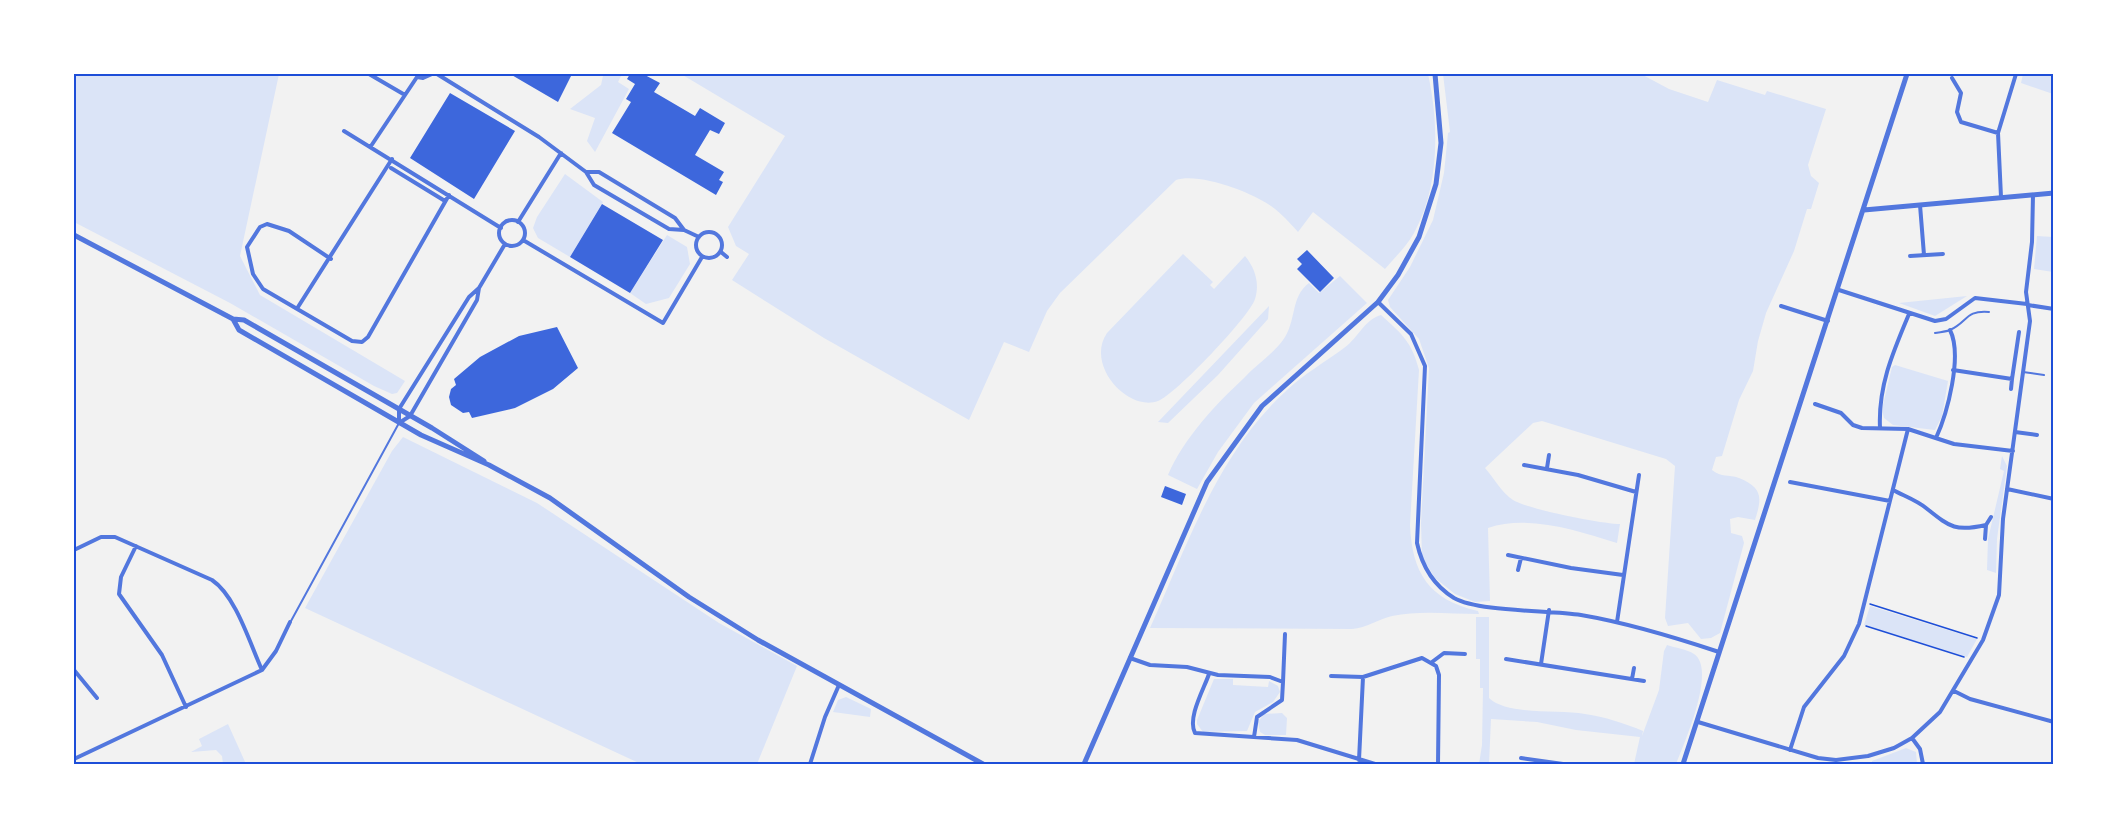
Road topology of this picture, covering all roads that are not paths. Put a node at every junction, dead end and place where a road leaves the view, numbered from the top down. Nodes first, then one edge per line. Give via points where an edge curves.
1 (369, 74) edge
2 (432, 74) edge
3 (437, 74) edge
4 (1435, 74) edge
5 (1907, 74) edge
6 (2016, 74) edge
7 (1952, 78) dead end
8 (405, 95) junction
9 (344, 131) dead end
10 (1998, 133) junction
11 (371, 146) junction
12 (561, 153) junction
13 (393, 159) junction
14 (391, 168) dead end
15 (586, 172) junction
16 (2054, 193) edge
17 (449, 195) junction
18 (2033, 195) junction
19 (2001, 197) junction
20 (446, 201) junction
21 (1920, 205) junction
22 (1864, 210) junction
23 (518, 222) junction
24 (501, 228) junction
25 (684, 230) junction
26 (74, 236) edge
27 (699, 237) junction
28 (523, 240) junction
29 (505, 244) junction
30 (721, 252) junction
31 (1943, 254) dead end
32 (1924, 255) junction
33 (1910, 256) dead end
34 (702, 257) junction
35 (728, 257) dead end
36 (331, 259) junction
37 (479, 288) junction
38 (1839, 290) junction
39 (1378, 302) junction
40 (2028, 305) junction
41 (1781, 306) dead end
42 (298, 308) junction
43 (2054, 309) edge
44 (1989, 312) dead end
45 (1910, 314) junction
46 (233, 319) junction
47 (1828, 321) junction
48 (1950, 330) junction
49 (2019, 332) dead end
50 (1935, 333) dead end
51 (1953, 370) junction
52 (2023, 372) junction
53 (2044, 375) dead end
54 (2012, 379) junction
55 (2011, 389) dead end
56 (1815, 404) dead end
57 (399, 409) junction
58 (410, 416) junction
59 (399, 423) junction
60 (1880, 428) junction
61 (1908, 429) junction
62 (2015, 432) junction
63 (2037, 435) dead end
64 (1936, 438) junction
65 (2013, 451) junction
66 (1549, 455) dead end
67 (489, 465) junction
68 (1524, 465) dead end
69 (1547, 468) junction
70 (1639, 475) dead end
71 (1790, 482) dead end
72 (2007, 489) junction
73 (1893, 490) junction
74 (1636, 492) junction
75 (2054, 499) edge
76 (1890, 501) junction
77 (1991, 517) dead end
78 (1986, 525) junction
79 (1985, 539) dead end
80 (136, 546) junction
81 (74, 550) edge
82 (1508, 555) dead end
83 (1521, 558) junction
84 (1518, 570) dead end
85 (1623, 575) junction
86 (1549, 610) junction
87 (290, 622) joint
88 (1617, 622) junction
89 (1285, 634) dead end
90 (1719, 652) junction
91 (1465, 654) dead end
92 (1130, 658) junction
93 (1506, 659) dead end
94 (1432, 662) junction
95 (1541, 664) junction
96 (1634, 668) dead end
97 (74, 670) edge
98 (262, 670) junction
99 (1209, 674) junction
100 (1331, 676) dead end
101 (1363, 677) junction
102 (1632, 679) junction
103 (1644, 681) dead end
104 (1283, 682) junction
105 (839, 684) junction
106 (1954, 691) junction
107 (97, 698) dead end
108 (186, 708) junction
109 (1698, 722) junction
110 (2054, 722) edge
111 (1254, 737) junction
112 (1912, 738) junction
113 (1790, 750) junction
114 (1521, 758) dead end
115 (74, 759) edge
116 (1359, 760) junction
117 (1543, 763) edge
118 (810, 765) edge
119 (983, 765) edge
120 (1084, 765) edge
121 (1375, 765) edge
122 (1438, 765) edge
123 (1563, 765) edge
124 (1683, 765) edge
125 (1923, 765) edge

1 - 8 street
2 - 8 street via 417,77
3 - 12 street
4 - 39 street via 1442,143 1431,204 1419,237
5 - 22 street
6 - 10 street
7 - 10 street via 1961,93 1957,112 1961,122
8 - 11 street
9 - 11 street
10 - 19 street
11 - 13 street
12 - 15 street
12 - 23 street
13 - 17 street
13 - 36 street
14 - 20 street
15 - 25 street via 599,172 675,218
15 - 25 street via 594,185 655,222 669,230
16 - 18 street
17 - 20 street
17 - 24 street
18 - 19 street
18 - 40 street
19 - 21 street
20 - 42 street via 362,342 352,342
21 - 22 street
21 - 32 street
22 - 38 street
23 - 24 street via 512,220
23 - 28 street via 524,227
24 - 29 street
25 - 27 street
26 - 46 street
27 - 30 street via 705,232 717,234 723,244
27 - 34 street via 696,248
28 - 29 street via 512,246
28 - 34 street via 663,323
29 - 37 street
30 - 34 street via 711,258
30 - 35 street
31 - 32 street
32 - 33 street
36 - 42 street
36 - 42 street via 279,226 267,224 252,236 247,247 253,274 263,289
37 - 57 street via 469,297
37 - 58 street via 477,300
38 - 45 street
38 - 47 street
39 - 86 street via 1411,334 1425,366 1417,524 1424,568 1441,589 1469,604
39 - 92 street via 1272,395 1226,453 1207,482
40 - 43 street
40 - 45 street via 1975,298 1938,321
40 - 52 street via 2030,321
41 - 47 street
44 - 48 lane via 1965,316
45 - 60 street via 1883,384
46 - 57 street via 244,320
46 - 59 street via 239,330
47 - 90 street
48 - 50 lane
48 - 51 street via 1955,345
49 - 54 street
51 - 54 street
51 - 64 street via 1947,412
52 - 53 lane
52 - 62 street
54 - 55 street
56 - 60 street via 1841,413 1853,425
57 - 58 street
57 - 59 street
58 - 59 street
58 - 67 street
59 - 67 street via 462,456
59 - 87 lane
60 - 61 street
61 - 64 street
61 - 73 street
62 - 63 street
62 - 65 street
64 - 65 street
65 - 72 street
66 - 69 street
67 - 105 street via 560,505 689,597
68 - 69 street
69 - 74 street
70 - 74 street
71 - 76 street
72 - 75 street
72 - 106 street via 1999,595 1983,640
73 - 76 street
73 - 78 street via 1916,501 1949,526 1968,529
74 - 85 street
76 - 113 street via 1859,624 1844,657 1804,707
77 - 78 street
78 - 79 street
80 - 81 street via 105,536
80 - 98 street via 223,588
80 - 108 street via 119,581 119,594 162,655
82 - 83 street
83 - 84 street
83 - 85 street
85 - 88 street
86 - 88 street
86 - 95 street
87 - 98 street
88 - 90 street
89 - 104 street
90 - 109 street
91 - 94 street via 1444,653
92 - 99 street
92 - 120 street
93 - 95 street
94 - 101 street via 1422,658
94 - 122 street via 1439,675
95 - 102 street
96 - 102 street
97 - 107 street
98 - 108 street
99 - 104 street via 1270,677
99 - 111 street via 1192,729 1195,733
100 - 101 street
101 - 116 street
102 - 103 street
104 - 111 street via 1282,700 1257,717
105 - 118 street
105 - 119 street
106 - 110 street
106 - 112 street via 1940,712
108 - 115 street
109 - 113 street
109 - 124 street
111 - 116 street via 1304,741
112 - 113 street via 1880,753 1844,759 1818,758
112 - 125 street via 1920,748
114 - 117 street
116 - 121 street
117 - 123 street

